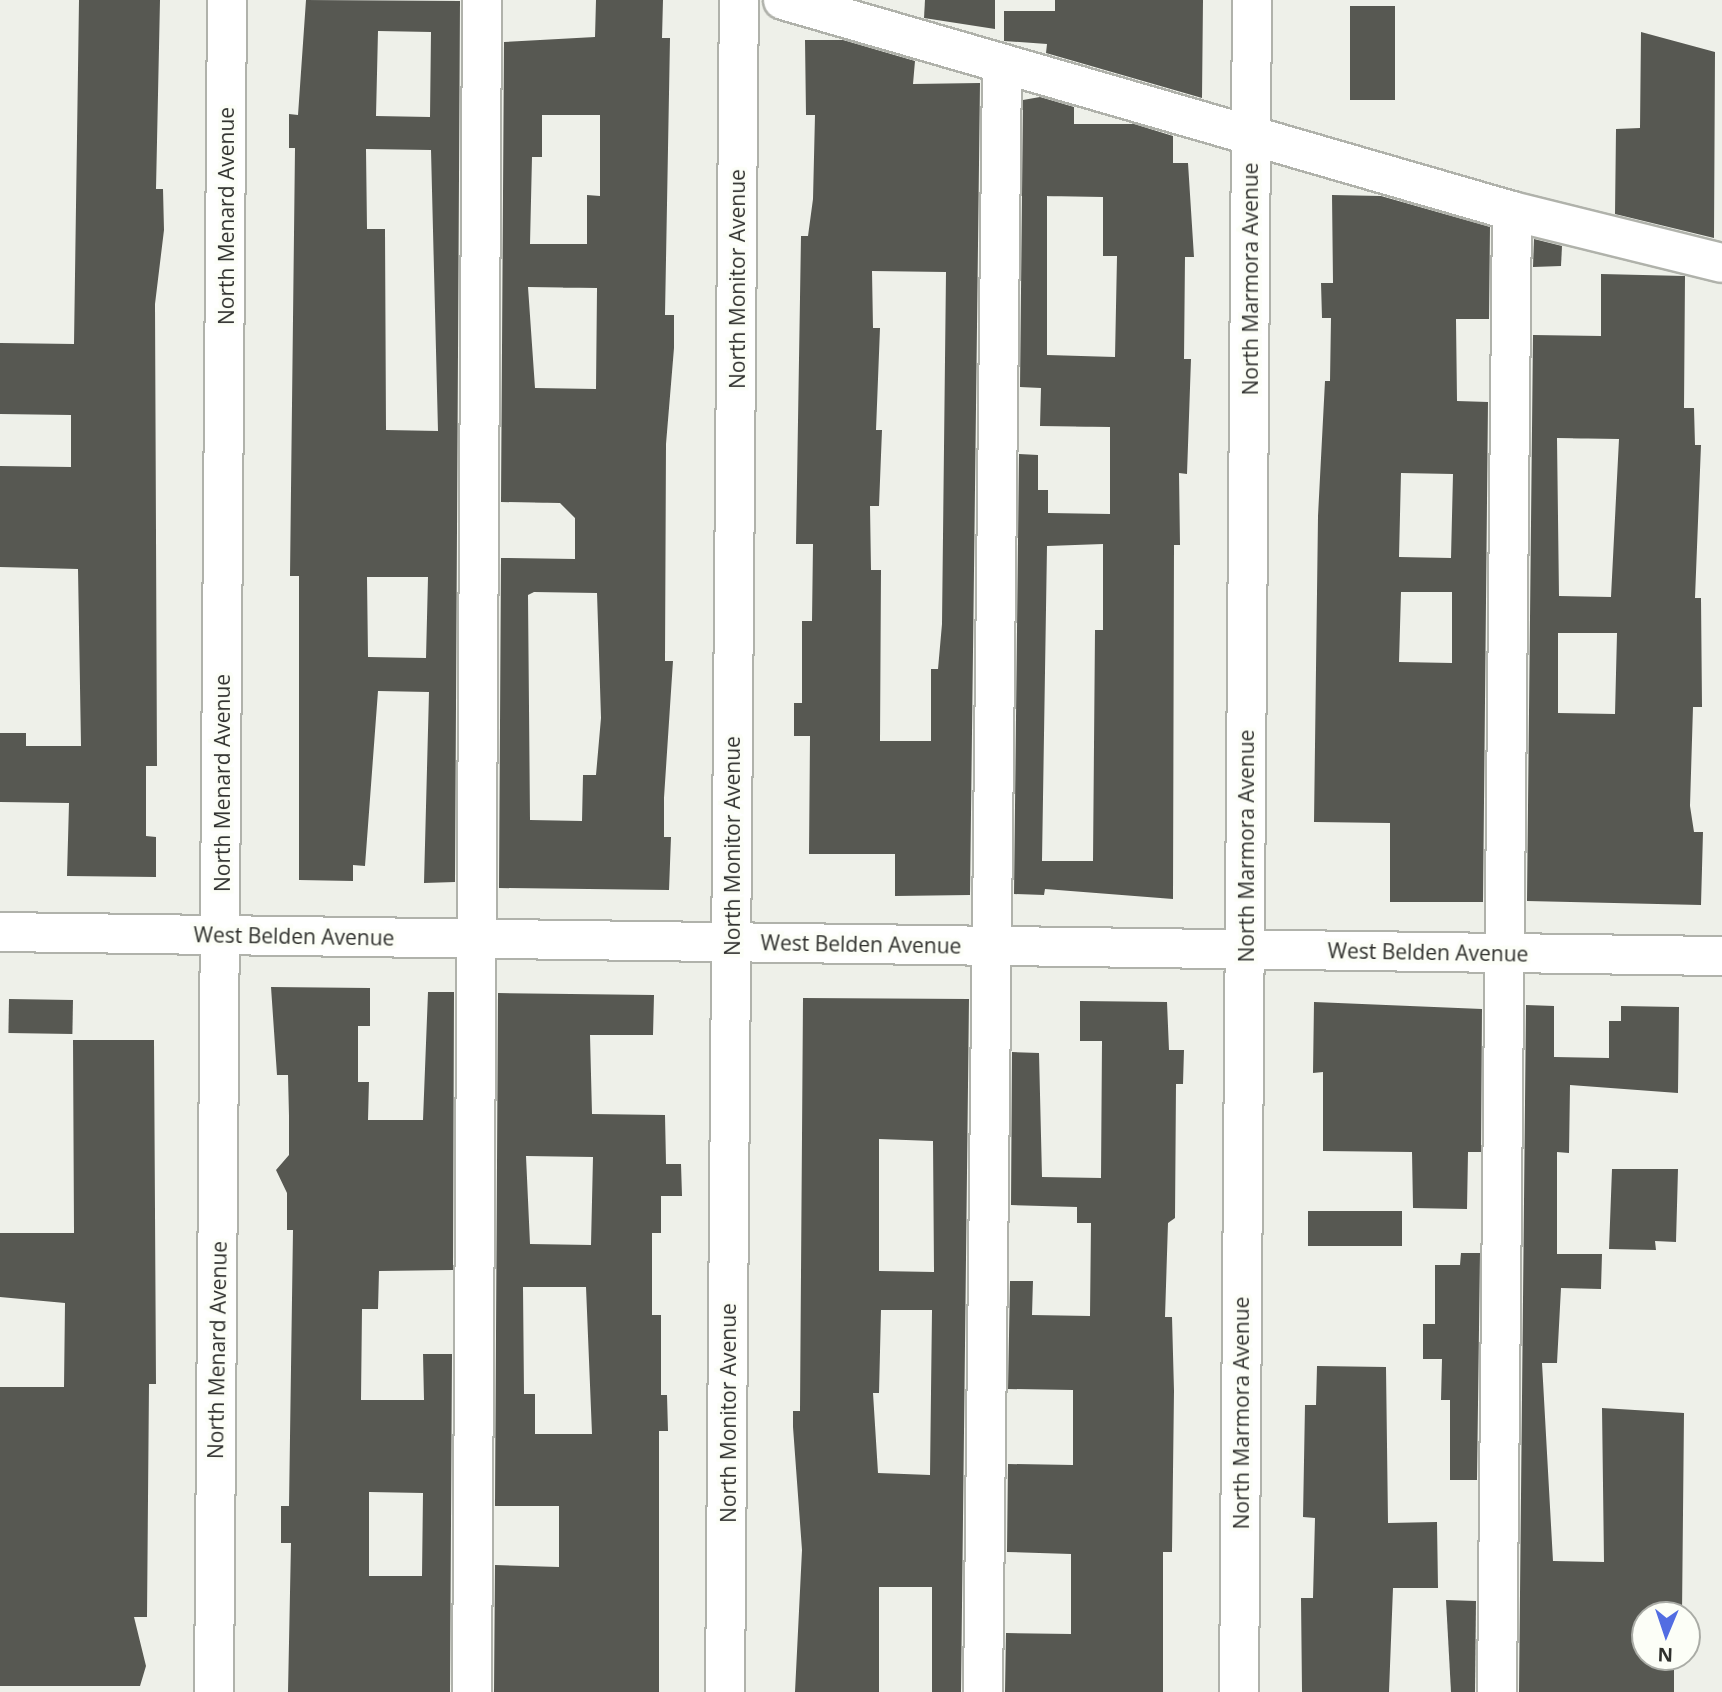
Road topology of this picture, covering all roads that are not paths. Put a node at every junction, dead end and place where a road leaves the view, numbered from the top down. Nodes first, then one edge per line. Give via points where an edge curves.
1 (227, 0) edge
2 (482, 0) edge
3 (739, 0) edge
4 (783, 0) edge
5 (1252, 0) edge
6 (1002, 64) junction
7 (1251, 135) junction
8 (1511, 211) junction
9 (1722, 263) edge
10 (0, 932) edge
11 (220, 935) junction
12 (476, 939) junction
13 (731, 942) junction
14 (989, 946) junction
15 (1245, 950) junction
16 (1504, 953) junction
17 (1722, 956) edge
18 (214, 1692) edge
19 (472, 1692) edge
20 (725, 1692) edge
21 (984, 1692) edge
22 (1239, 1692) edge
23 (1497, 1692) edge

1 - 11 street, North Menard Avenue
2 - 12 street
3 - 13 street, North Monitor Avenue
4 - 6 street
5 - 7 street, North Marmora Avenue
6 - 7 street
6 - 14 street
7 - 8 street
7 - 15 street, North Marmora Avenue
8 - 9 street
8 - 16 street
10 - 11 street, West Belden Avenue
11 - 12 street, West Belden Avenue
11 - 18 street, North Menard Avenue
12 - 13 street, West Belden Avenue
12 - 19 street
13 - 14 street, West Belden Avenue
13 - 20 street, North Monitor Avenue
14 - 15 street, West Belden Avenue
14 - 21 street
15 - 16 street, West Belden Avenue
15 - 22 street, North Marmora Avenue
16 - 17 street, West Belden Avenue
16 - 23 street

